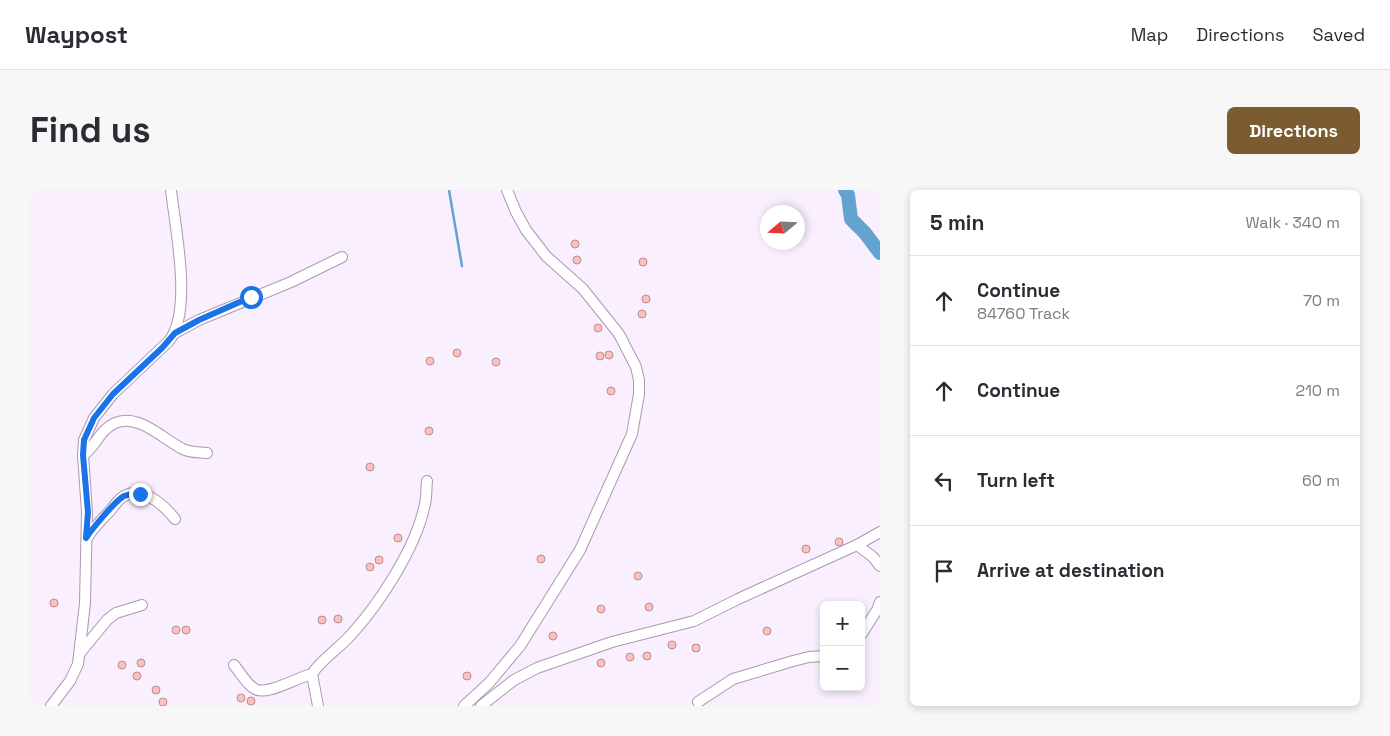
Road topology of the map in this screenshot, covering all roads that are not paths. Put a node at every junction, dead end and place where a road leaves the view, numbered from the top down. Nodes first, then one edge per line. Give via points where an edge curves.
1 (171, 190) edge
2 (507, 190) edge
3 (342, 257) dead end
4 (175, 333) junction
5 (207, 453) dead end
6 (83, 455) junction
7 (427, 481) dead end
8 (175, 519) dead end
9 (880, 532) edge
10 (86, 538) junction
11 (857, 545) junction
12 (880, 566) edge
13 (880, 602) edge
14 (142, 605) dead end
15 (865, 629) edge
16 (79, 654) junction
17 (820, 656) edge
18 (234, 665) dead end
19 (312, 674) junction
20 (698, 702) dead end
21 (51, 706) edge
22 (318, 706) edge
23 (464, 706) edge
24 (481, 706) edge

1 - 4 street via 180,264 181,300
2 - 23 street via 526,230 546,256 583,289 619,334 636,368 639,394 632,434 580,550 520,646 489,683
3 - 4 street
4 - 6 street via 101,408 84,440
5 - 6 street via 187,451 151,429 122,421 106,429 90,451
6 - 10 street via 88,512
7 - 19 street via 426,502 417,530 376,605
8 - 10 street via 155,498 133,494 119,500
9 - 11 street
10 - 16 street via 85,603
11 - 12 street
11 - 24 street via 694,621 612,642 536,668 514,680
13 - 15 street
14 - 16 street via 112,616
16 - 21 street via 74,673
17 - 20 street via 793,660 732,679
18 - 19 street via 256,690 281,686
19 - 22 street

